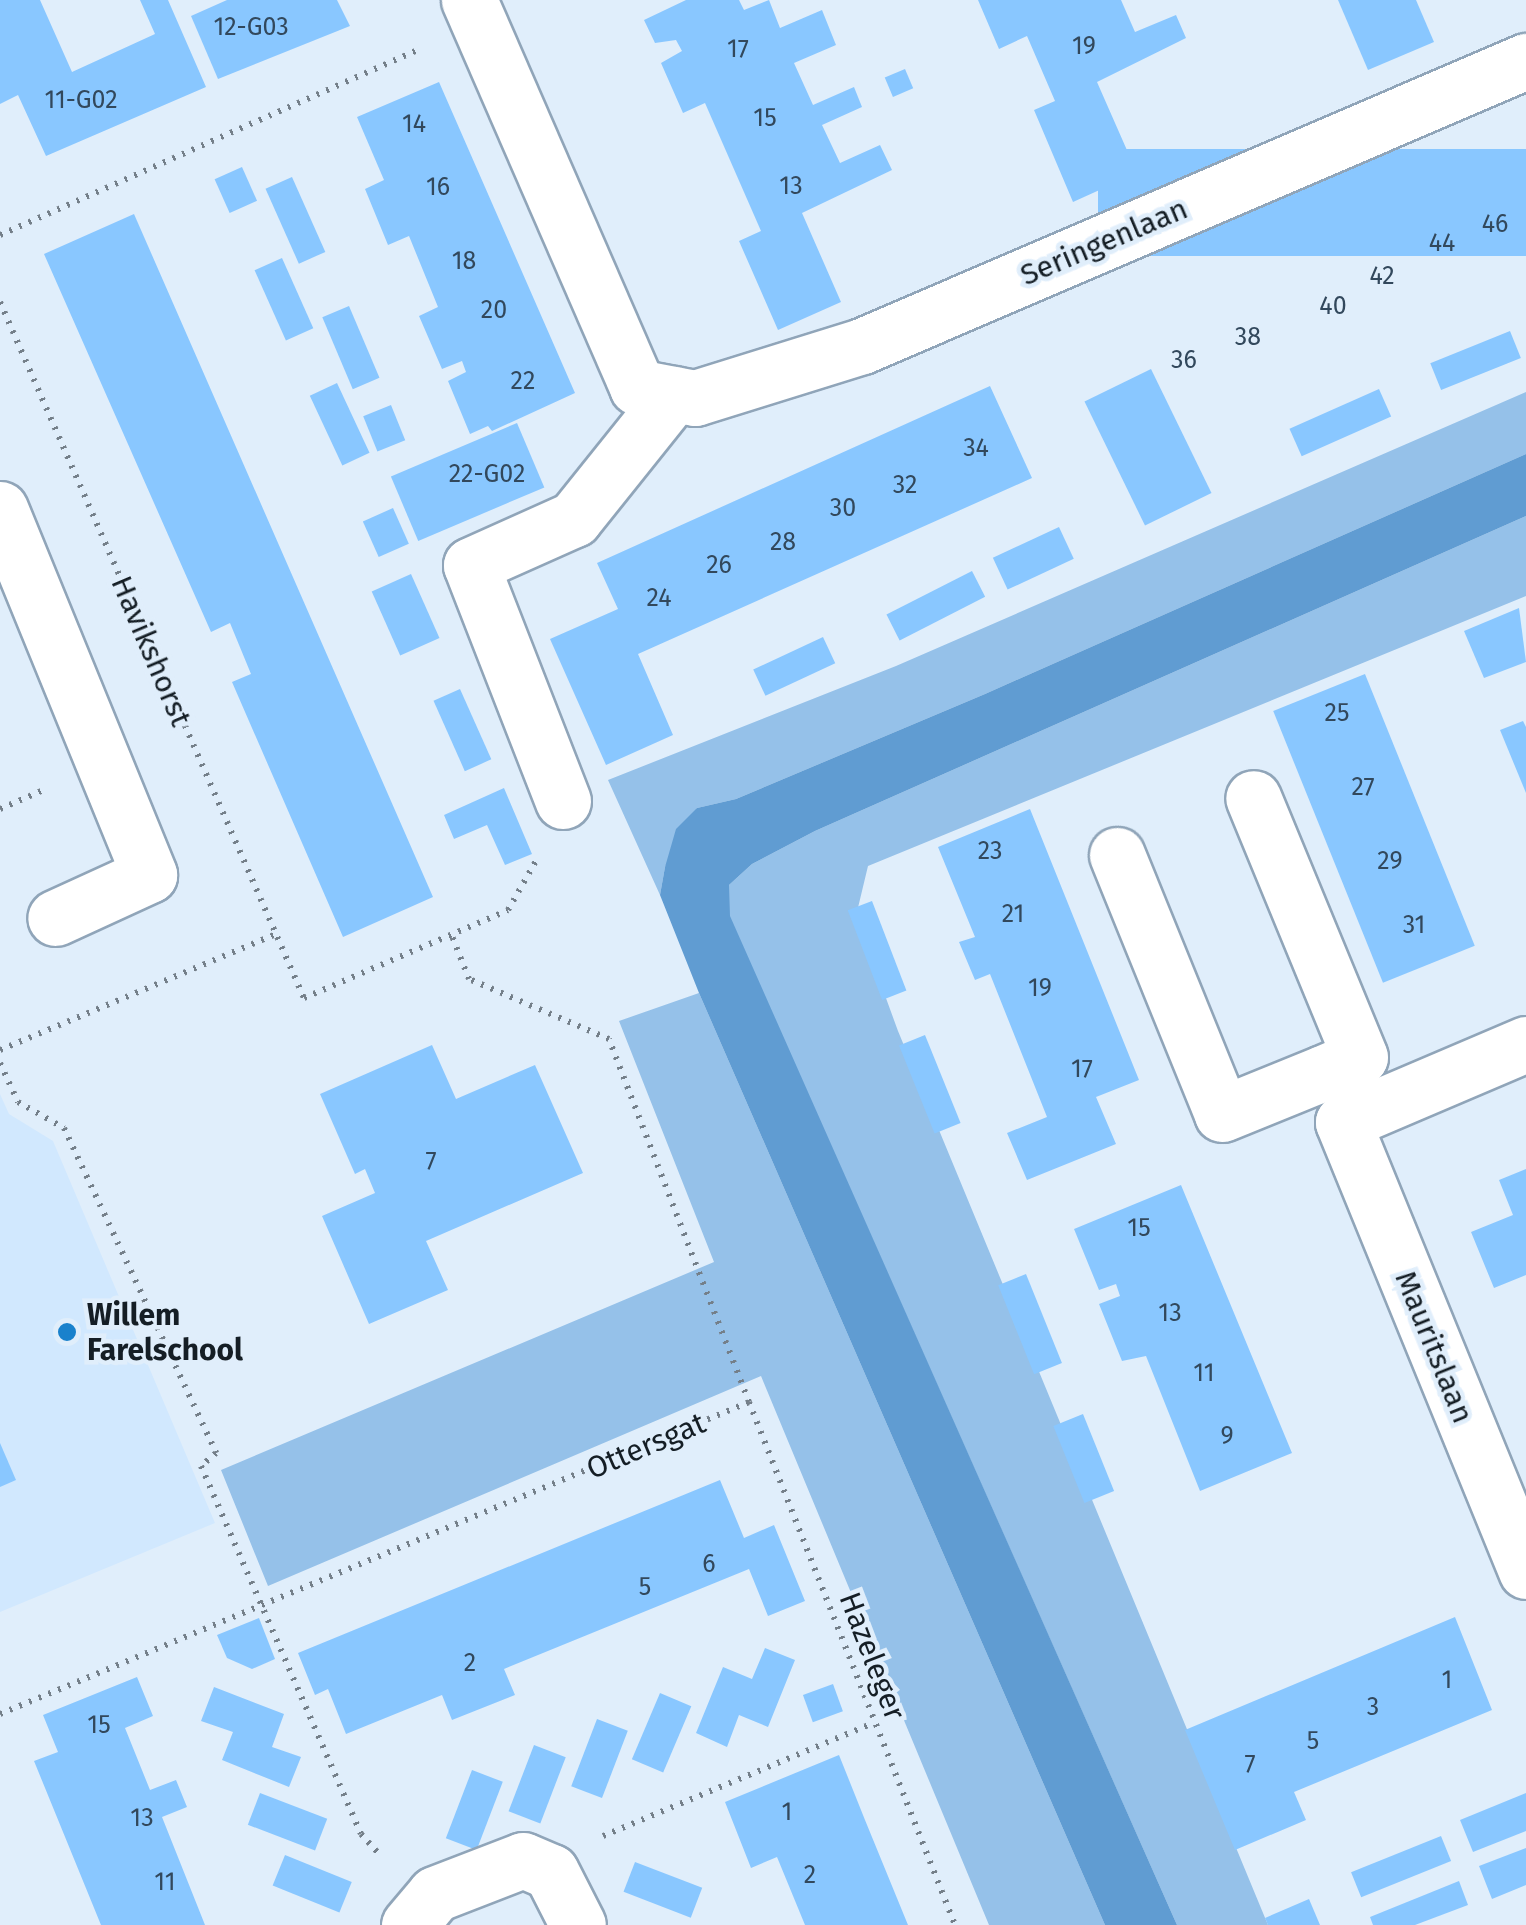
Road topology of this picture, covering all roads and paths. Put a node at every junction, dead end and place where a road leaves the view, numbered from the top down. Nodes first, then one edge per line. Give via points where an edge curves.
1 (474, 11) edge
2 (1526, 60) edge
3 (0, 235) edge
4 (0, 302) edge
5 (674, 394) junction
6 (0, 509) edge
7 (1252, 798) dead end
8 (563, 801) joint
9 (1117, 855) dead end
10 (55, 918) dead end
11 (274, 935) junction
12 (452, 936) junction
13 (1526, 1044) edge
14 (0, 1050) edge
15 (0, 1062) edge
16 (1333, 1097) junction
17 (749, 1402) junction
18 (1526, 1571) edge
19 (263, 1608) junction
20 (0, 1714) edge
21 (874, 1723) junction
22 (538, 1863) junction
23 (416, 1914) edge
24 (578, 1925) edge
25 (956, 1925) edge

1 - 3 path
1 - 5 street via 637,386
2 - 5 street, Seringenlaan via 862,346 694,398
4 - 11 path, Havikshorst
5 - 8 street via 574,519 471,565
6 - 10 street via 148,875
7 - 16 street via 1360,1057
8 - 12 path via 508,910
9 - 16 street via 1222,1114
11 - 12 path, Havikshorst via 304,998
11 - 14 path
12 - 17 path via 469,979 609,1040
13 - 16 street
15 - 19 path via 18,1102 64,1128 216,1452 200,1466
16 - 18 street, Mauritslaan
17 - 19 path, Ottersgat
17 - 21 path, Hazeleger
19 - 20 path, Ottersgat
19 - 23 path via 361,1834
21 - 22 path
21 - 25 path, Hazeleger
22 - 23 street via 505,1863
22 - 24 street via 552,1872

